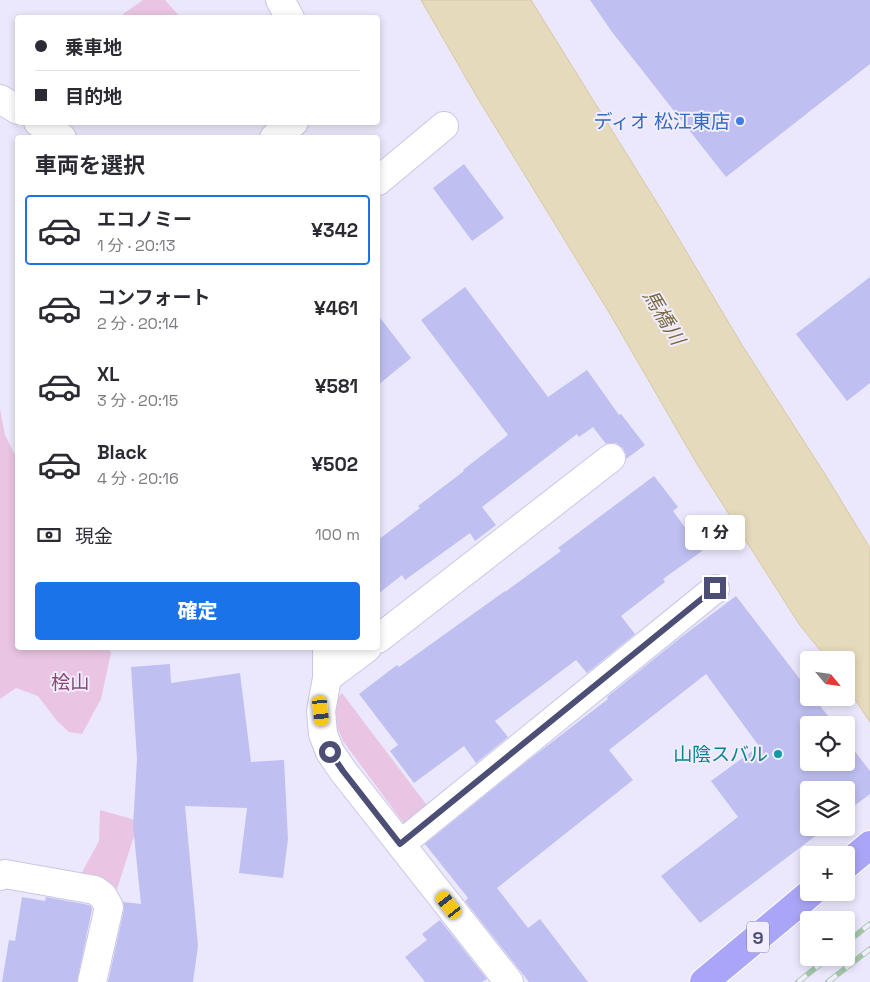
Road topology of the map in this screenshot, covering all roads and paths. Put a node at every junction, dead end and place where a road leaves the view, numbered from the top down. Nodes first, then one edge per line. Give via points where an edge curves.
1 (280, 0) edge
2 (288, 15) edge
3 (0, 99) edge
4 (15, 108) edge
5 (42, 125) edge
6 (290, 125) edge
7 (444, 126) dead end
8 (58, 135) edge
9 (278, 135) edge
10 (380, 179) edge
11 (611, 458) dead end
12 (715, 588) dead end
13 (380, 637) edge
14 (327, 650) edge
15 (364, 650) edge
16 (327, 678) junction
17 (400, 844) junction
18 (870, 845) edge
19 (855, 858) edge
20 (0, 876) edge
21 (801, 901) edge
22 (92, 982) edge
23 (509, 982) edge
24 (704, 982) edge

1 - 2 street
3 - 4 street
5 - 8 street
6 - 9 street
7 - 10 street
11 - 13 street
12 - 17 street
14 - 16 street
15 - 16 street
16 - 17 street via 321,711 323,734 330,752
17 - 23 street
18 - 19 highway
20 - 22 street via 5,874 94,890 103,896 109,906
21 - 24 highway, 9

